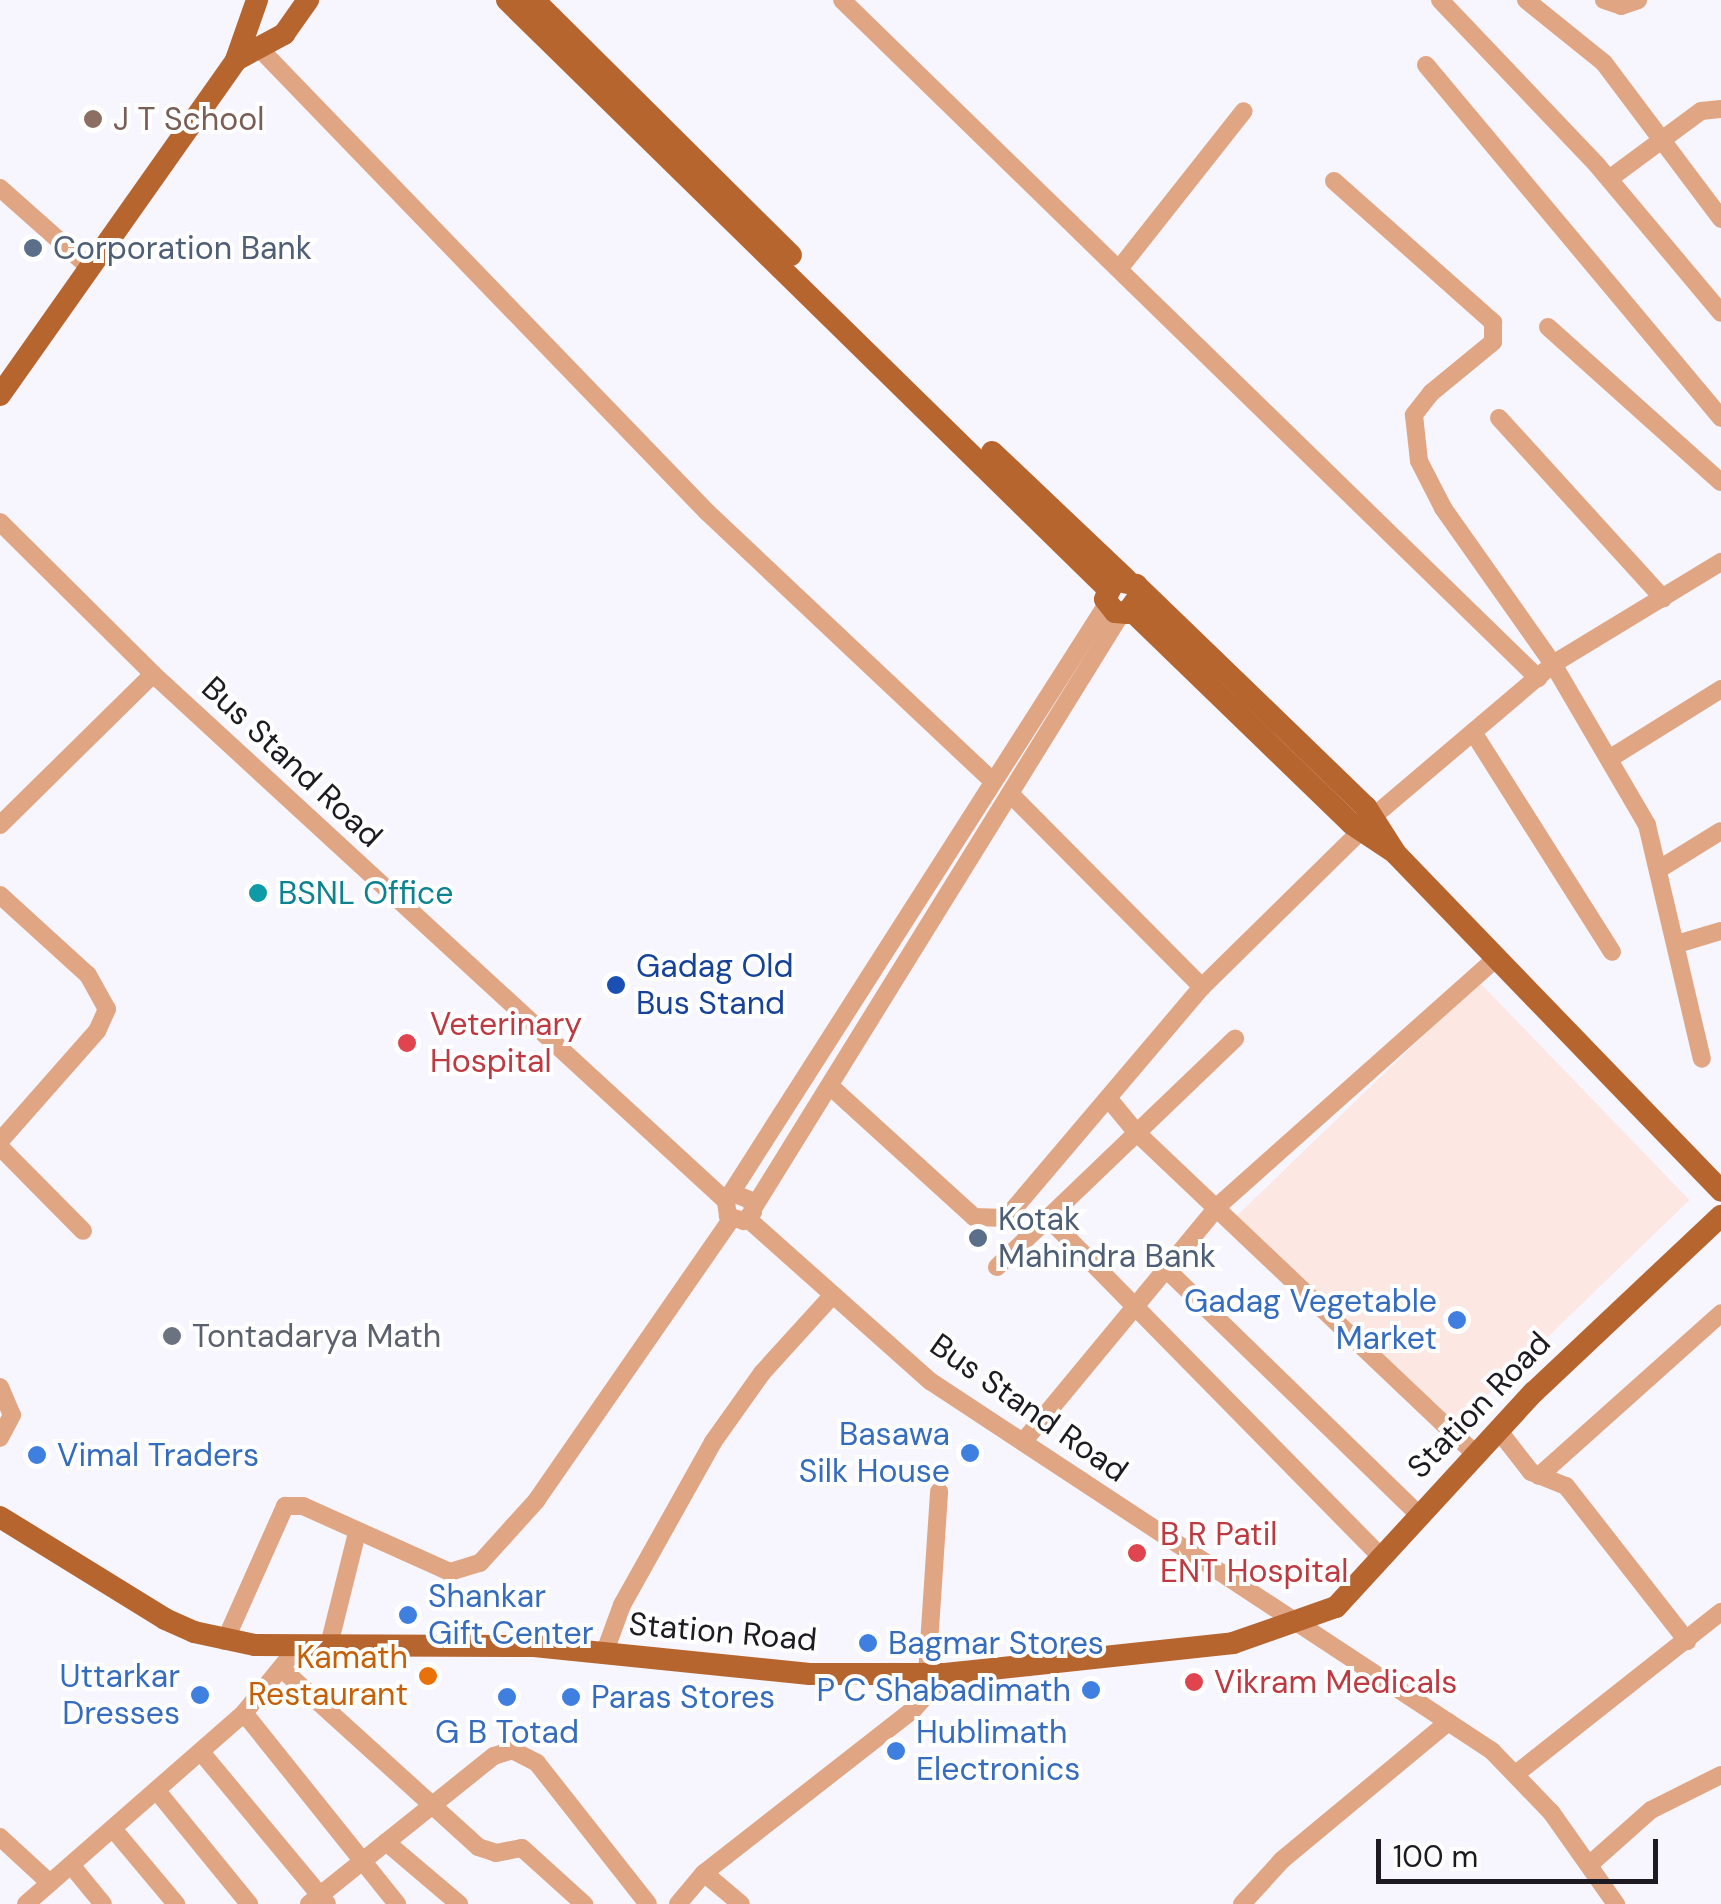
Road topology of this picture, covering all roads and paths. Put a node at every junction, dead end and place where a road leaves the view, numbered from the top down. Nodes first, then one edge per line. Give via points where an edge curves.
1 (308, 0) edge
2 (507, 0) edge
3 (534, 0) edge
4 (842, 0) edge
5 (1440, 0) edge
6 (1526, 0) edge
7 (1604, 0) edge
8 (1638, 0) edge
9 (250, 3) edge
10 (260, 49) junction
11 (236, 60) junction
12 (1426, 65) dead end
13 (1721, 109) edge
14 (1244, 111) dead end
15 (1666, 137) junction
16 (1609, 180) junction
17 (1334, 181) dead end
18 (0, 188) edge
19 (1721, 219) edge
20 (90, 268) junction
21 (1119, 269) junction
22 (1721, 313) edge
23 (1548, 327) dead end
24 (0, 394) edge
25 (1499, 418) dead end
26 (1721, 418) edge
27 (1721, 482) edge
28 (0, 522) edge
29 (1721, 562) edge
30 (1122, 598) junction
31 (1662, 598) junction
32 (1553, 664) junction
33 (152, 674) junction
34 (1538, 678) junction
35 (1721, 689) edge
36 (1474, 732) junction
37 (1609, 758) junction
38 (990, 779) junction
39 (1012, 798) junction
40 (1367, 823) junction
41 (0, 825) edge
42 (1721, 831) edge
43 (1662, 868) junction
44 (0, 895) edge
45 (1721, 931) edge
46 (1677, 944) junction
47 (1612, 952) dead end
48 (1495, 959) junction
49 (1202, 987) junction
50 (1235, 1039) dead end
51 (1702, 1059) dead end
52 (830, 1086) junction
53 (1108, 1098) junction
54 (1137, 1133) junction
55 (0, 1144) edge
56 (1721, 1193) edge
57 (1218, 1206) junction
58 (739, 1208) junction
59 (1721, 1217) edge
60 (1048, 1218) junction
61 (83, 1231) dead end
62 (1163, 1266) junction
63 (997, 1267) dead end
64 (830, 1298) junction
65 (1132, 1304) junction
66 (1721, 1314) edge
67 (1, 1388) edge
68 (1499, 1430) junction
69 (0, 1438) edge
70 (1023, 1442) junction
71 (1476, 1455) junction
72 (1539, 1476) junction
73 (938, 1491) dead end
74 (1419, 1515) junction
75 (0, 1517) edge
76 (357, 1532) junction
77 (1381, 1556) junction
78 (1721, 1612) edge
79 (1294, 1625) junction
80 (225, 1641) junction
81 (1687, 1641) junction
82 (297, 1645) junction
83 (329, 1645) junction
84 (604, 1654) junction
85 (282, 1669) junction
86 (936, 1674) junction
87 (244, 1713) junction
88 (1448, 1722) junction
89 (201, 1752) junction
90 (1517, 1772) junction
91 (1721, 1775) edge
92 (158, 1791) junction
93 (432, 1809) junction
94 (114, 1830) junction
95 (0, 1837) edge
96 (386, 1842) junction
97 (362, 1860) junction
98 (71, 1865) junction
99 (1588, 1865) junction
100 (704, 1874) junction
101 (50, 1884) junction
102 (318, 1901) edge
103 (28, 1903) edge
104 (103, 1904) edge
105 (176, 1904) edge
106 (249, 1904) edge
107 (396, 1904) edge
108 (459, 1904) edge
109 (584, 1904) edge
110 (648, 1904) edge
111 (678, 1904) edge
112 (741, 1904) edge
113 (1242, 1904) edge
114 (1616, 1904) edge

1 - 10 main road via 284,34
2 - 30 main road
3 - 30 main road via 915,380
4 - 21 street
5 - 16 street
6 - 15 street via 1591,50
7 - 8 street via 1621,6
9 - 11 main road
10 - 11 main road
10 - 38 street via 707,512
11 - 20 main road
12 - 26 street
13 - 15 street via 1702,111
14 - 21 street
15 - 16 street
15 - 19 street
16 - 22 street
17 - 32 street via 1493,322 1494,342 1430,393 1414,415 1412,432 1422,470 1443,508
18 - 20 street
20 - 24 main road
21 - 34 street
23 - 27 street
25 - 31 street
28 - 33 street, Bus Stand Road
29 - 31 street
30 - 38 street
30 - 39 street
30 - 40 main road
31 - 32 street
32 - 34 street
32 - 37 street
33 - 41 street
33 - 58 street, Bus Stand Road
34 - 36 street
35 - 37 street
36 - 40 street
36 - 47 street
37 - 43 street via 1647,825
38 - 58 street
39 - 49 street
39 - 52 street
40 - 48 main road
40 - 49 street
42 - 43 street
43 - 46 street
44 - 55 street via 88,975 107,1009 98,1031
45 - 46 street
46 - 51 street
48 - 56 main road
48 - 57 street
49 - 53 street
50 - 54 street
52 - 53 street via 974,1216 990,1221 1020,1206
52 - 58 street
53 - 54 street
54 - 57 street
54 - 60 street
55 - 61 street
56 - 59 main road
57 - 62 street
57 - 71 street
58 - 64 street, Bus Stand Road
58 - 76 street via 536,1501 480,1563 450,1572
59 - 68 main road, Station Road
60 - 63 street
60 - 65 street
62 - 65 street
62 - 74 street
64 - 70 street, Bus Stand Road via 930,1380
64 - 84 street via 762,1373 713,1442 622,1605
65 - 70 street
65 - 77 street
66 - 72 street
67 - 69 street via 12,1415
68 - 71 main road, Station Road
68 - 72 street
70 - 79 street, Bus Stand Road
71 - 74 main road, Station Road
72 - 81 street via 1566,1486
73 - 86 street
74 - 77 main road, Station Road
75 - 80 main road, Station Road via 166,1618
76 - 80 street via 303,1506 285,1506
76 - 83 street
77 - 79 main road, Station Road via 1336,1607
78 - 81 street
79 - 86 main road, Station Road via 1233,1643
79 - 88 street, Bus Stand Road
80 - 82 main road, Station Road
81 - 90 street
82 - 83 main road, Station Road
82 - 85 street
83 - 84 main road, Station Road via 534,1646
84 - 86 main road, Station Road via 810,1674
85 - 87 street
85 - 93 street
86 - 100 street via 913,1710
87 - 89 street
87 - 97 street
88 - 90 street, Bus Stand Road
88 - 113 street via 1282,1860
89 - 92 street
89 - 102 street
90 - 99 street, Bus Stand Road
91 - 99 street via 1651,1810
92 - 94 street
92 - 106 street
93 - 96 street
93 - 109 street via 486,1852 530,1852
93 - 110 street via 494,1756 524,1753
94 - 98 street
94 - 105 street
95 - 101 street
96 - 97 street
96 - 108 street
97 - 102 street
97 - 107 street
98 - 101 street
98 - 104 street
99 - 114 street, Bus Stand Road
100 - 111 street
100 - 112 street
101 - 103 street

